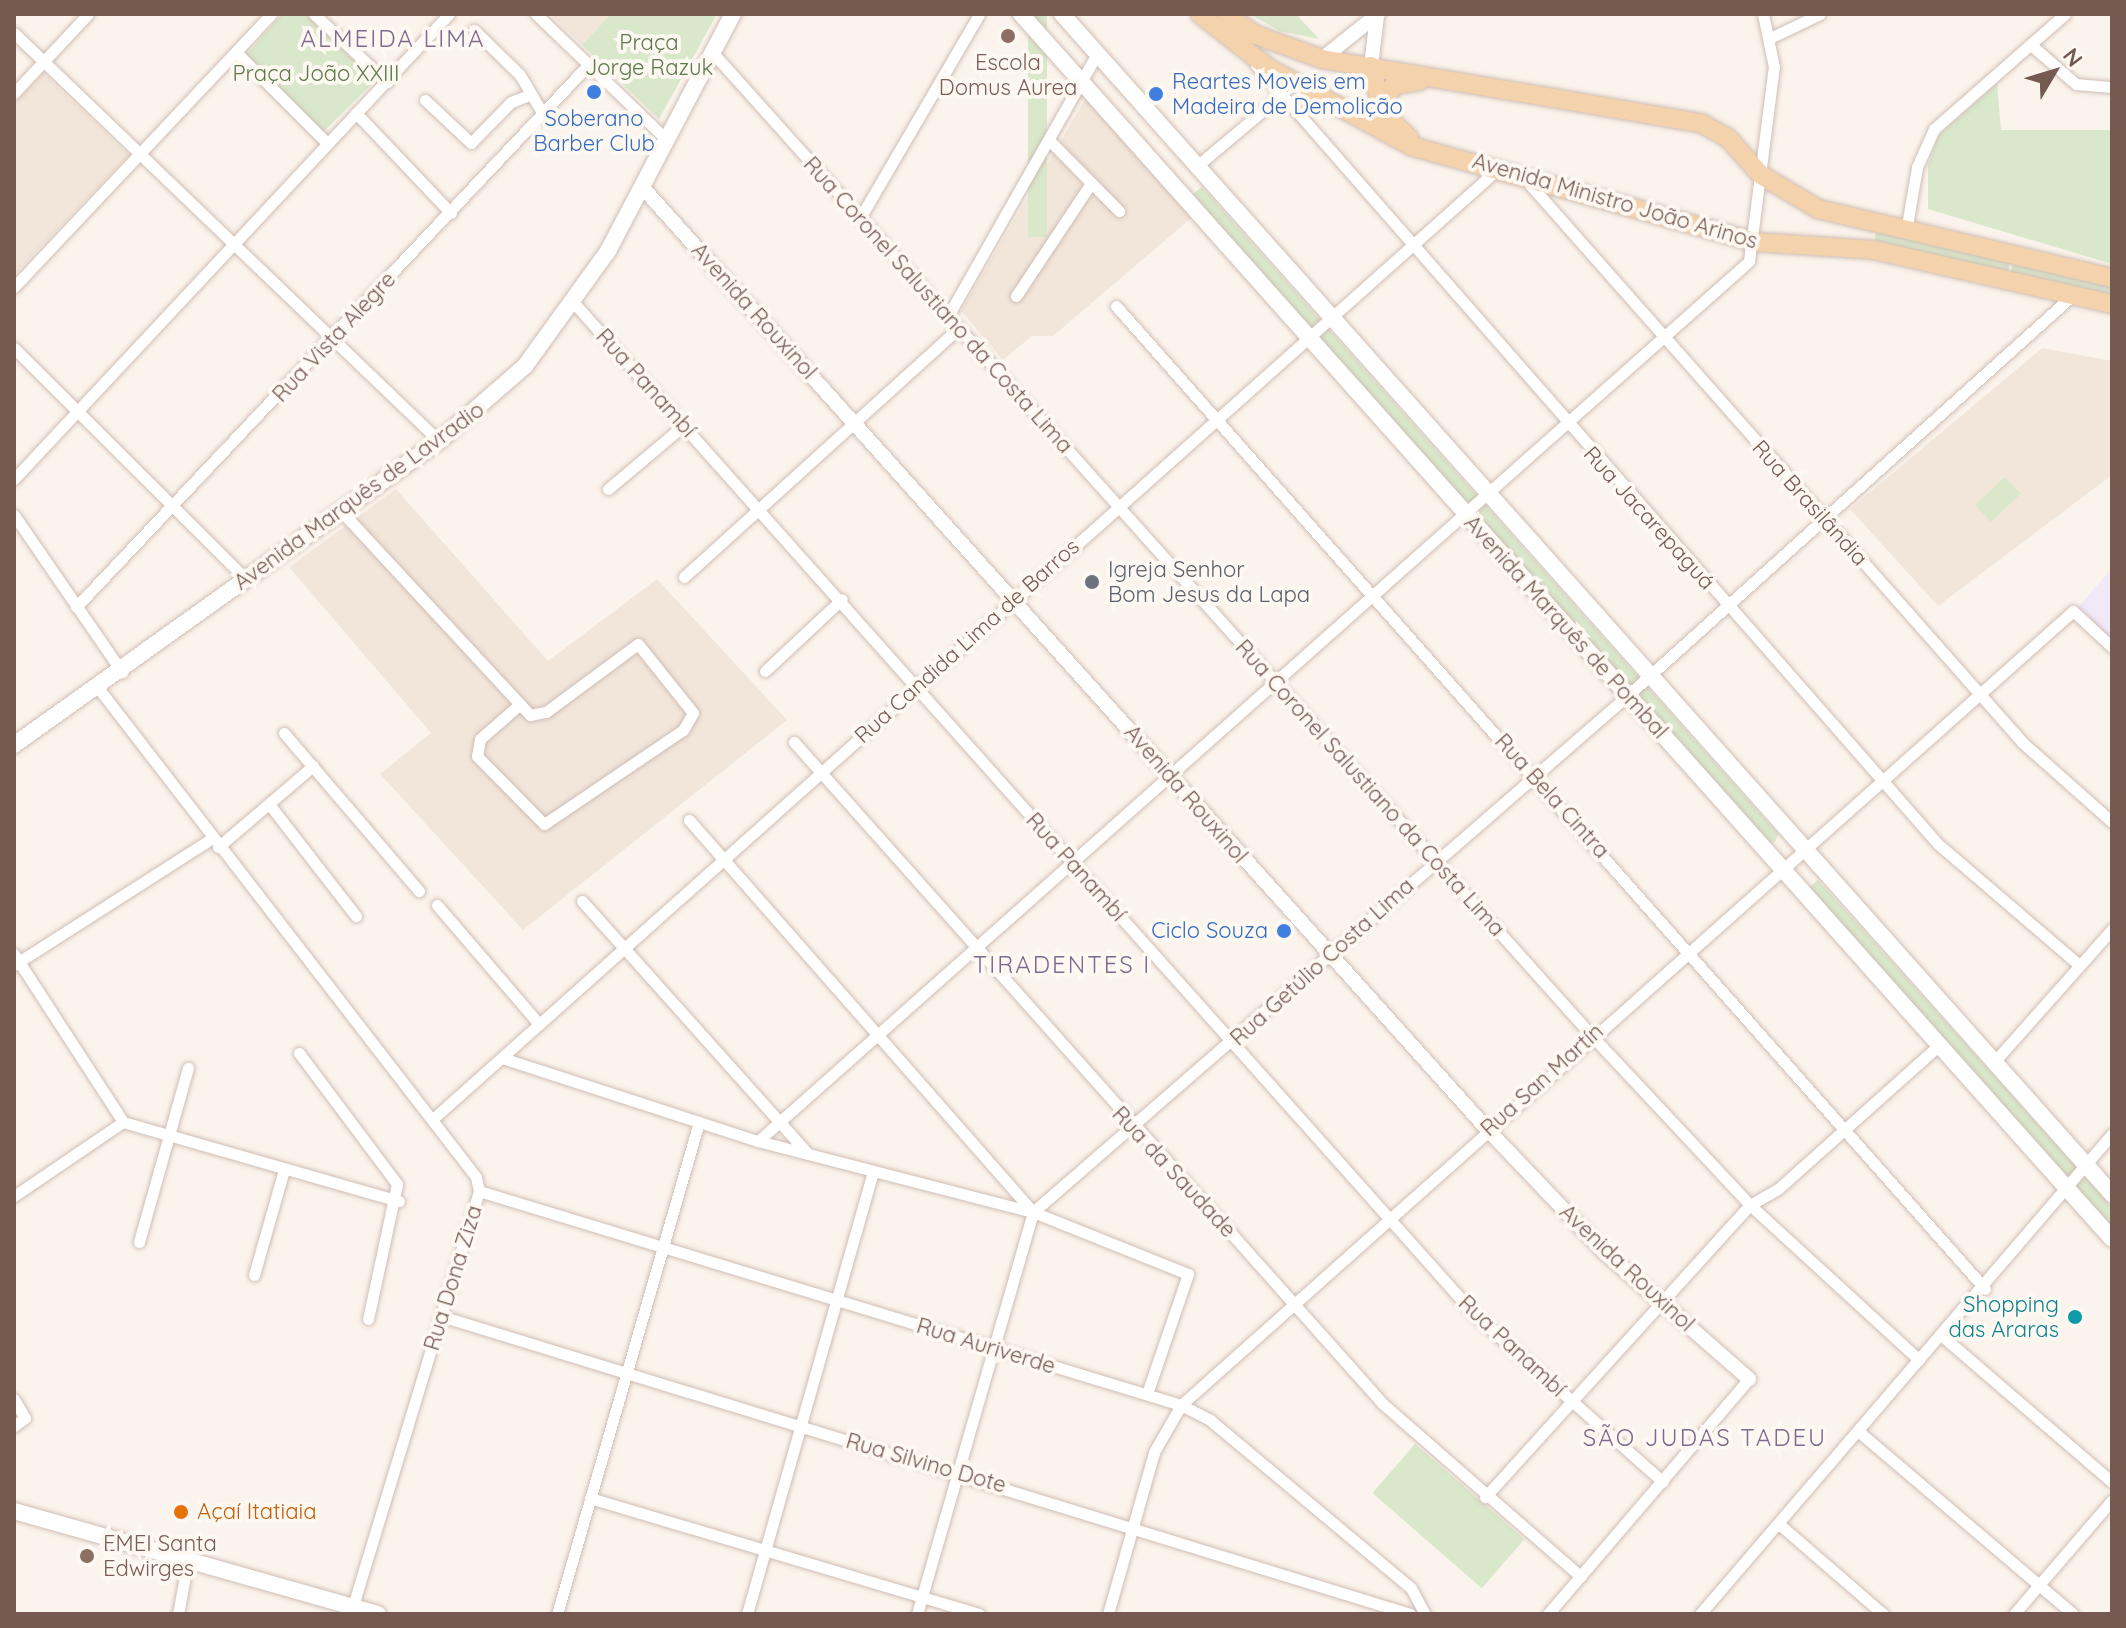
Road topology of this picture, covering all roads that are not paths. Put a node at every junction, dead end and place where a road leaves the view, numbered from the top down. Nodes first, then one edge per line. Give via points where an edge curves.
1 (88, 14) edge
2 (252, 14) edge
3 (271, 14) edge
4 (314, 14) edge
5 (449, 14) edge
6 (536, 14) edge
7 (733, 14) edge
8 (979, 14) edge
9 (1021, 14) edge
10 (1062, 14) edge
11 (1200, 14) edge
12 (1227, 14) edge
13 (1763, 14) edge
14 (1820, 14) edge
15 (2065, 14) edge
16 (1377, 15) edge
17 (262, 24) junction
18 (474, 30) dead end
19 (14, 33) edge
20 (1770, 38) junction
21 (2031, 45) junction
22 (1243, 49) junction
23 (236, 52) junction
24 (713, 53) junction
25 (1097, 54) junction
26 (1322, 59) junction
27 (44, 62) junction
28 (588, 65) junction
29 (1371, 66) junction
30 (1448, 78) junction
31 (387, 82) junction
32 (1083, 82) junction
33 (2112, 87) edge
34 (14, 93) edge
35 (527, 96) junction
36 (1279, 97) junction
37 (425, 100) dead end
38 (356, 113) junction
39 (1383, 113) junction
40 (543, 114) junction
41 (1049, 140) junction
42 (325, 141) junction
43 (668, 141) junction
44 (140, 154) junction
45 (1448, 156) junction
46 (1198, 165) junction
47 (1501, 167) junction
48 (1520, 173) junction
49 (1761, 175) junction
50 (1091, 183) junction
51 (643, 188) junction
52 (1119, 211) dead end
53 (451, 213) junction
54 (860, 218) junction
55 (1906, 231) junction
56 (1755, 242) junction
57 (233, 243) junction
58 (1412, 251) junction
59 (1903, 256) junction
60 (2112, 278) edge
61 (14, 287) edge
62 (2077, 292) junction
63 (1016, 296) dead end
64 (1313, 300) junction
65 (574, 303) junction
66 (2112, 304) edge
67 (1116, 306) dead end
68 (948, 316) junction
69 (1291, 319) junction
70 (959, 328) junction
71 (1339, 328) junction
72 (333, 338) junction
73 (1666, 341) junction
74 (14, 348) edge
75 (1316, 348) junction
76 (76, 407) junction
77 (1217, 417) junction
78 (855, 422) junction
79 (684, 425) junction
80 (1569, 428) junction
81 (439, 441) junction
82 (1470, 475) junction
83 (14, 479) edge
84 (608, 489) dead end
85 (1448, 496) junction
86 (1495, 503) junction
87 (1118, 505) junction
88 (171, 508) junction
89 (760, 509) junction
90 (342, 512) junction
91 (14, 515) edge
92 (1825, 519) junction
93 (1472, 523) junction
94 (684, 577) dead end
95 (246, 579) junction
96 (1015, 596) junction
97 (1374, 596) junction
98 (842, 599) junction
99 (1727, 606) junction
100 (76, 607) junction
101 (2112, 647) edge
102 (1629, 653) junction
103 (765, 671) dead end
104 (122, 672) junction
105 (1608, 675) junction
106 (1655, 682) junction
107 (1277, 683) junction
108 (918, 686) junction
109 (99, 689) junction
110 (1981, 695) junction
111 (1632, 702) junction
112 (520, 704) junction
113 (284, 733) dead end
114 (794, 742) dead end
115 (14, 745) edge
116 (313, 766) junction
117 (820, 772) junction
118 (1532, 774) junction
119 (1171, 778) junction
120 (1884, 782) junction
121 (269, 804) junction
122 (689, 820) dead end
123 (2112, 822) edge
124 (1788, 832) junction
125 (215, 843) junction
126 (1765, 850) junction
127 (1811, 858) junction
128 (724, 860) junction
129 (1435, 860) junction
130 (1073, 865) junction
131 (1789, 878) junction
132 (419, 891) dead end
133 (582, 901) dead end
134 (437, 905) dead end
135 (356, 916) dead end
136 (2112, 929) edge
137 (622, 945) junction
138 (1689, 950) junction
139 (976, 952) junction
140 (1330, 956) junction
141 (16, 961) edge
142 (2079, 965) junction
143 (539, 1024) junction
144 (1592, 1036) junction
145 (879, 1039) junction
146 (1234, 1041) junction
147 (1939, 1045) junction
148 (299, 1053) dead end
149 (502, 1058) junction
150 (1994, 1062) junction
151 (188, 1068) dead end
152 (435, 1117) junction
153 (123, 1122) junction
154 (699, 1122) junction
155 (781, 1124) junction
156 (1133, 1129) junction
157 (1487, 1129) junction
158 (1843, 1130) junction
159 (2112, 1134) edge
160 (166, 1137) junction
161 (758, 1141) junction
162 (2068, 1145) junction
163 (809, 1155) junction
164 (2086, 1164) junction
165 (2047, 1166) junction
166 (284, 1170) junction
167 (873, 1173) junction
168 (2099, 1180) junction
169 (479, 1191) junction
170 (2112, 1194) edge
171 (14, 1196) edge
172 (2073, 1196) junction
173 (399, 1201) junction
174 (1750, 1205) junction
175 (1033, 1212) junction
176 (1389, 1217) junction
177 (2112, 1239) edge
178 (139, 1242) dead end
179 (663, 1250) junction
180 (254, 1275) dead end
181 (1985, 1289) junction
182 (1660, 1300) junction
183 (838, 1302) junction
184 (1295, 1304) junction
185 (441, 1316) junction
186 (368, 1319) dead end
187 (1941, 1335) junction
188 (991, 1347) junction
189 (1919, 1360) junction
190 (625, 1374) junction
191 (1749, 1379) joint
192 (1147, 1394) junction
193 (14, 1399) edge
194 (1572, 1402) junction
195 (1181, 1405) junction
196 (14, 1426) edge
197 (798, 1426) junction
198 (1858, 1431) junction
199 (955, 1471) junction
200 (1663, 1482) junction
201 (2112, 1482) edge
202 (1485, 1497) junction
203 (590, 1498) junction
204 (2112, 1500) edge
205 (14, 1511) edge
206 (1131, 1524) junction
207 (1779, 1524) junction
208 (764, 1549) junction
209 (188, 1560) junction
210 (1580, 1576) junction
211 (2039, 1585) junction
212 (922, 1597) junction
213 (353, 1607) junction
214 (1376, 1609) edge
215 (178, 1614) edge
216 (378, 1614) edge
217 (557, 1614) edge
218 (747, 1614) edge
219 (917, 1614) edge
220 (979, 1614) edge
221 (1108, 1614) edge
222 (1410, 1614) edge
223 (1425, 1614) edge
224 (1548, 1614) edge
225 (1700, 1614) edge
226 (1883, 1614) edge
227 (2014, 1614) edge
228 (2073, 1614) edge

1 - 27 street
2 - 17 street
3 - 17 street
4 - 31 street
5 - 31 street
6 - 28 street
7 - 24 main road, Avenida Marquês de Lavradio
8 - 54 street
9 - 32 main road, Avenida Marquês de Pombal
10 - 25 main road, Avenida Marquês de Pombal
11 - 22 main road, Avenida Ministro João Arinos
12 - 26 main road via 1254,34
13 - 20 street
14 - 20 street
15 - 21 street
16 - 26 street
16 - 29 street
17 - 23 street
18 - 35 street via 520,75
19 - 27 street
20 - 49 street
21 - 33 street via 2076,84
21 - 55 street via 1926,139
22 - 36 street, Rua Jacarepaguá
22 - 45 main road, Avenida Ministro João Arinos via 1336,111
23 - 42 street
23 - 44 street
24 - 43 main road, Avenida Marquês de Lavradio
24 - 54 street, Rua Coronel Salustiano da Costa Lima
25 - 32 street
25 - 46 main road, Avenida Marquês de Pombal
26 - 29 main road
27 - 34 street
27 - 44 street
28 - 40 street, Rua Vista Alegre
28 - 43 street
29 - 30 main road
29 - 39 main road
30 - 39 main road via 1394,85
30 - 49 main road via 1701,123 1728,138
31 - 38 street
32 - 41 street
32 - 69 main road, Avenida Marquês de Pombal
35 - 37 street via 511,102 471,143
35 - 40 street
36 - 46 street
36 - 58 street, Rua Jacarepaguá
38 - 42 street
38 - 53 street
39 - 45 main road via 1414,142
40 - 53 street, Rua Vista Alegre
41 - 50 street
41 - 68 street
42 - 57 street
43 - 51 main road, Avenida Marquês de Lavradio
44 - 57 street
44 - 61 street
45 - 47 main road, Avenida Ministro João Arinos
46 - 64 main road, Avenida Marquês de Pombal
47 - 48 main road, Avenida Ministro João Arinos
47 - 58 street
48 - 56 main road, Avenida Ministro João Arinos
48 - 73 street, Rua Brasilândia
49 - 55 main road via 1818,209
49 - 56 street
50 - 52 street
50 - 63 street
51 - 65 main road, Avenida Marquês de Lavradio
51 - 78 street, Avenida Rouxinol
53 - 72 street, Rua Vista Alegre
54 - 68 street, Rua Coronel Salustiano da Costa Lima
55 - 59 main road
55 - 60 main road
56 - 59 main road, Avenida Ministro João Arinos
56 - 73 street via 1749,261
57 - 72 street
57 - 76 street
58 - 71 street
58 - 80 street, Rua Jacarepaguá
59 - 62 main road, Avenida Ministro João Arinos
62 - 66 main road, Avenida Ministro João Arinos
62 - 92 street
64 - 69 main road
64 - 71 main road, Avenida Marquês de Pombal
65 - 79 street, Rua Panambí
65 - 81 main road, Avenida Marquês de Lavradio via 525,366
67 - 77 street, Rua Bela Cintra
68 - 70 street, Rua Coronel Salustiano da Costa Lima
69 - 75 main road, Avenida Marquês de Pombal
70 - 78 street
70 - 87 street, Rua Coronel Salustiano da Costa Lima
71 - 75 main road
71 - 82 main road, Avenida Marquês de Pombal
72 - 81 street
72 - 88 street, Rua Vista Alegre
73 - 80 street
73 - 92 street, Rua Brasilândia
74 - 76 street
75 - 77 street, Rua Candida Lima de Barros
75 - 85 main road, Avenida Marquês de Pombal
76 - 83 street
76 - 88 street
77 - 87 street, Rua Candida Lima de Barros
77 - 97 street, Rua Bela Cintra
78 - 89 street
78 - 96 street, Avenida Rouxinol
79 - 84 street
79 - 89 street, Rua Panambí
80 - 86 street
80 - 99 street, Rua Jacarepaguá
81 - 90 main road, Avenida Marquês de Lavradio
82 - 85 main road
82 - 86 main road, Avenida Marquês de Pombal
85 - 93 main road, Avenida Marquês de Pombal
86 - 93 main road
86 - 102 main road, Avenida Marquês de Pombal
87 - 96 street, Rua Candida Lima de Barros
87 - 107 street, Rua Coronel Salustiano da Costa Lima
88 - 95 street
88 - 100 street, Rua Vista Alegre
89 - 94 street
89 - 98 street, Rua Panambí
90 - 95 main road, Avenida Marquês de Lavradio
90 - 112 street
91 - 100 street
92 - 99 street
92 - 110 street, Rua Brasilândia
93 - 97 street
93 - 105 main road, Avenida Marquês de Pombal
95 - 104 main road, Avenida Marquês de Lavradio
96 - 108 street, Rua Candida Lima de Barros
96 - 119 street, Avenida Rouxinol
97 - 107 street
97 - 118 street, Rua Bela Cintra
98 - 103 street
98 - 108 street, Rua Panambí
99 - 106 street
99 - 120 street, Rua Jacarepaguá
100 - 104 street
101 - 110 street via 2073,611
102 - 105 main road
102 - 106 main road, Avenida Marquês de Pombal
104 - 109 main road, Avenida Marquês de Lavradio
105 - 111 main road, Avenida Marquês de Pombal
106 - 111 main road
106 - 124 main road, Avenida Marquês de Pombal
107 - 119 street
107 - 129 street, Rua Coronel Salustiano da Costa Lima
108 - 117 street, Rua Candida Lima de Barros
108 - 130 street, Rua Panambí
109 - 115 main road, Avenida Marquês de Lavradio
109 - 125 street, Rua Dona Ziza
110 - 120 street
110 - 123 street, Rua Brasilândia
111 - 118 street, Rua Getúlio Costa Lima
111 - 126 main road, Avenida Marquês de Pombal
112 - 112 street via 530,715 546,712 638,644 693,713 683,730 544,824 477,756 480,739
113 - 116 street
114 - 117 street, Rua da Saudade
116 - 121 street
116 - 132 street
117 - 128 street, Rua Candida Lima de Barros
117 - 139 street, Rua da Saudade
118 - 129 street, Rua Getúlio Costa Lima
118 - 138 street, Rua Bela Cintra
119 - 130 street
119 - 140 street, Avenida Rouxinol
120 - 127 street
120 - 142 street, Rua Jacarepaguá via 1938,844
121 - 125 street
121 - 135 street
122 - 128 street
124 - 126 main road
124 - 127 main road, Avenida Marquês de Pombal
125 - 141 street
125 - 152 street, Rua Dona Ziza
126 - 131 main road, Avenida Marquês de Pombal
127 - 131 main road
127 - 150 main road, Avenida Marquês de Pombal
128 - 137 street, Rua Candida Lima de Barros
128 - 145 street
129 - 140 street, Rua Getúlio Costa Lima
129 - 144 street, Rua Coronel Salustiano da Costa Lima
130 - 139 street
130 - 146 street, Rua Panambí
131 - 138 street, Rua San Martín
131 - 147 main road, Avenida Marquês de Pombal
133 - 137 street
134 - 143 street
136 - 142 street
137 - 143 street, Rua Candida Lima de Barros
137 - 155 street
138 - 144 street, Rua San Martín
138 - 158 street, Rua Bela Cintra
139 - 145 street
139 - 156 street, Rua da Saudade
140 - 146 street, Rua Getúlio Costa Lima
140 - 157 street, Avenida Rouxinol
141 - 153 street
142 - 150 street
143 - 149 street, Rua Candida Lima de Barros
144 - 157 street, Rua San Martín
144 - 174 street, Rua Coronel Salustiano da Costa Lima
145 - 155 street
145 - 175 street
146 - 156 street, Rua Getúlio Costa Lima
146 - 176 street, Rua Panambí
147 - 158 street
147 - 165 main road, Avenida Marquês de Pombal
148 - 173 street via 397,1184
149 - 152 street, Rua Candida Lima de Barros
149 - 154 street
150 - 162 main road, Avenida Marquês de Pombal
151 - 160 street
152 - 169 street, Rua Dona Ziza
153 - 160 street
153 - 171 street
154 - 161 street
154 - 179 street
155 - 161 street
155 - 163 street
156 - 175 street, Rua Getúlio Costa Lima
156 - 184 street, Rua da Saudade
157 - 176 street, Rua San Martín
157 - 182 street, Avenida Rouxinol
158 - 174 street
158 - 181 street, Rua Bela Cintra
159 - 164 street
160 - 166 street
160 - 178 street
161 - 163 street
162 - 164 main road, Avenida Marquês de Pombal
162 - 165 main road
163 - 167 street
164 - 168 main road, Avenida Marquês de Pombal
164 - 172 street
165 - 172 main road, Avenida Marquês de Pombal
166 - 173 street
166 - 180 street
167 - 175 street
167 - 183 street
168 - 170 main road, Avenida Marquês de Pombal
168 - 172 main road
169 - 179 street, Rua Auriverde
169 - 185 street, Rua Dona Ziza
172 - 177 main road, Avenida Marquês de Pombal
172 - 181 street
173 - 186 street
174 - 182 street
174 - 189 street, Rua Coronel Salustiano da Costa Lima
175 - 188 street
175 - 192 street via 1188,1274
176 - 184 street, Rua San Martín
176 - 194 street, Rua Panambí via 1475,1315
179 - 183 street, Rua Auriverde
179 - 190 street
181 - 187 street
182 - 191 street, Avenida Rouxinol
182 - 194 street
183 - 188 street, Rua Auriverde
183 - 197 street
184 - 195 street, Rua San Martín
184 - 202 street, Rua da Saudade via 1383,1404
185 - 190 street, Rua Silvino Dote
185 - 213 street, Rua Dona Ziza
187 - 189 street
187 - 201 street
188 - 192 street, Rua Auriverde
188 - 199 street
189 - 198 street
190 - 197 street, Rua Silvino Dote
190 - 203 street
191 - 200 street
192 - 195 street, Rua Auriverde
193 - 196 street via 25,1418
194 - 200 street, Rua Panambí
194 - 202 street
195 - 206 street, Rua San Martín via 1154,1452
195 - 223 street, Rua Auriverde via 1210,1420 1411,1588
197 - 199 street, Rua Silvino Dote
197 - 208 street
198 - 207 street
198 - 211 street
199 - 206 street, Rua Silvino Dote
199 - 212 street
200 - 210 street
202 - 210 street, Rua da Saudade
203 - 208 street
203 - 217 street
204 - 211 street
205 - 209 main road
206 - 214 street, Rua Silvino Dote
206 - 221 street, Rua San Martín
207 - 225 street
207 - 226 street
208 - 212 street
208 - 218 street
209 - 213 main road
209 - 215 street
210 - 224 street
211 - 227 street
211 - 228 street
212 - 219 street
212 - 220 street
213 - 216 main road
214 - 222 street, Rua Silvino Dote

